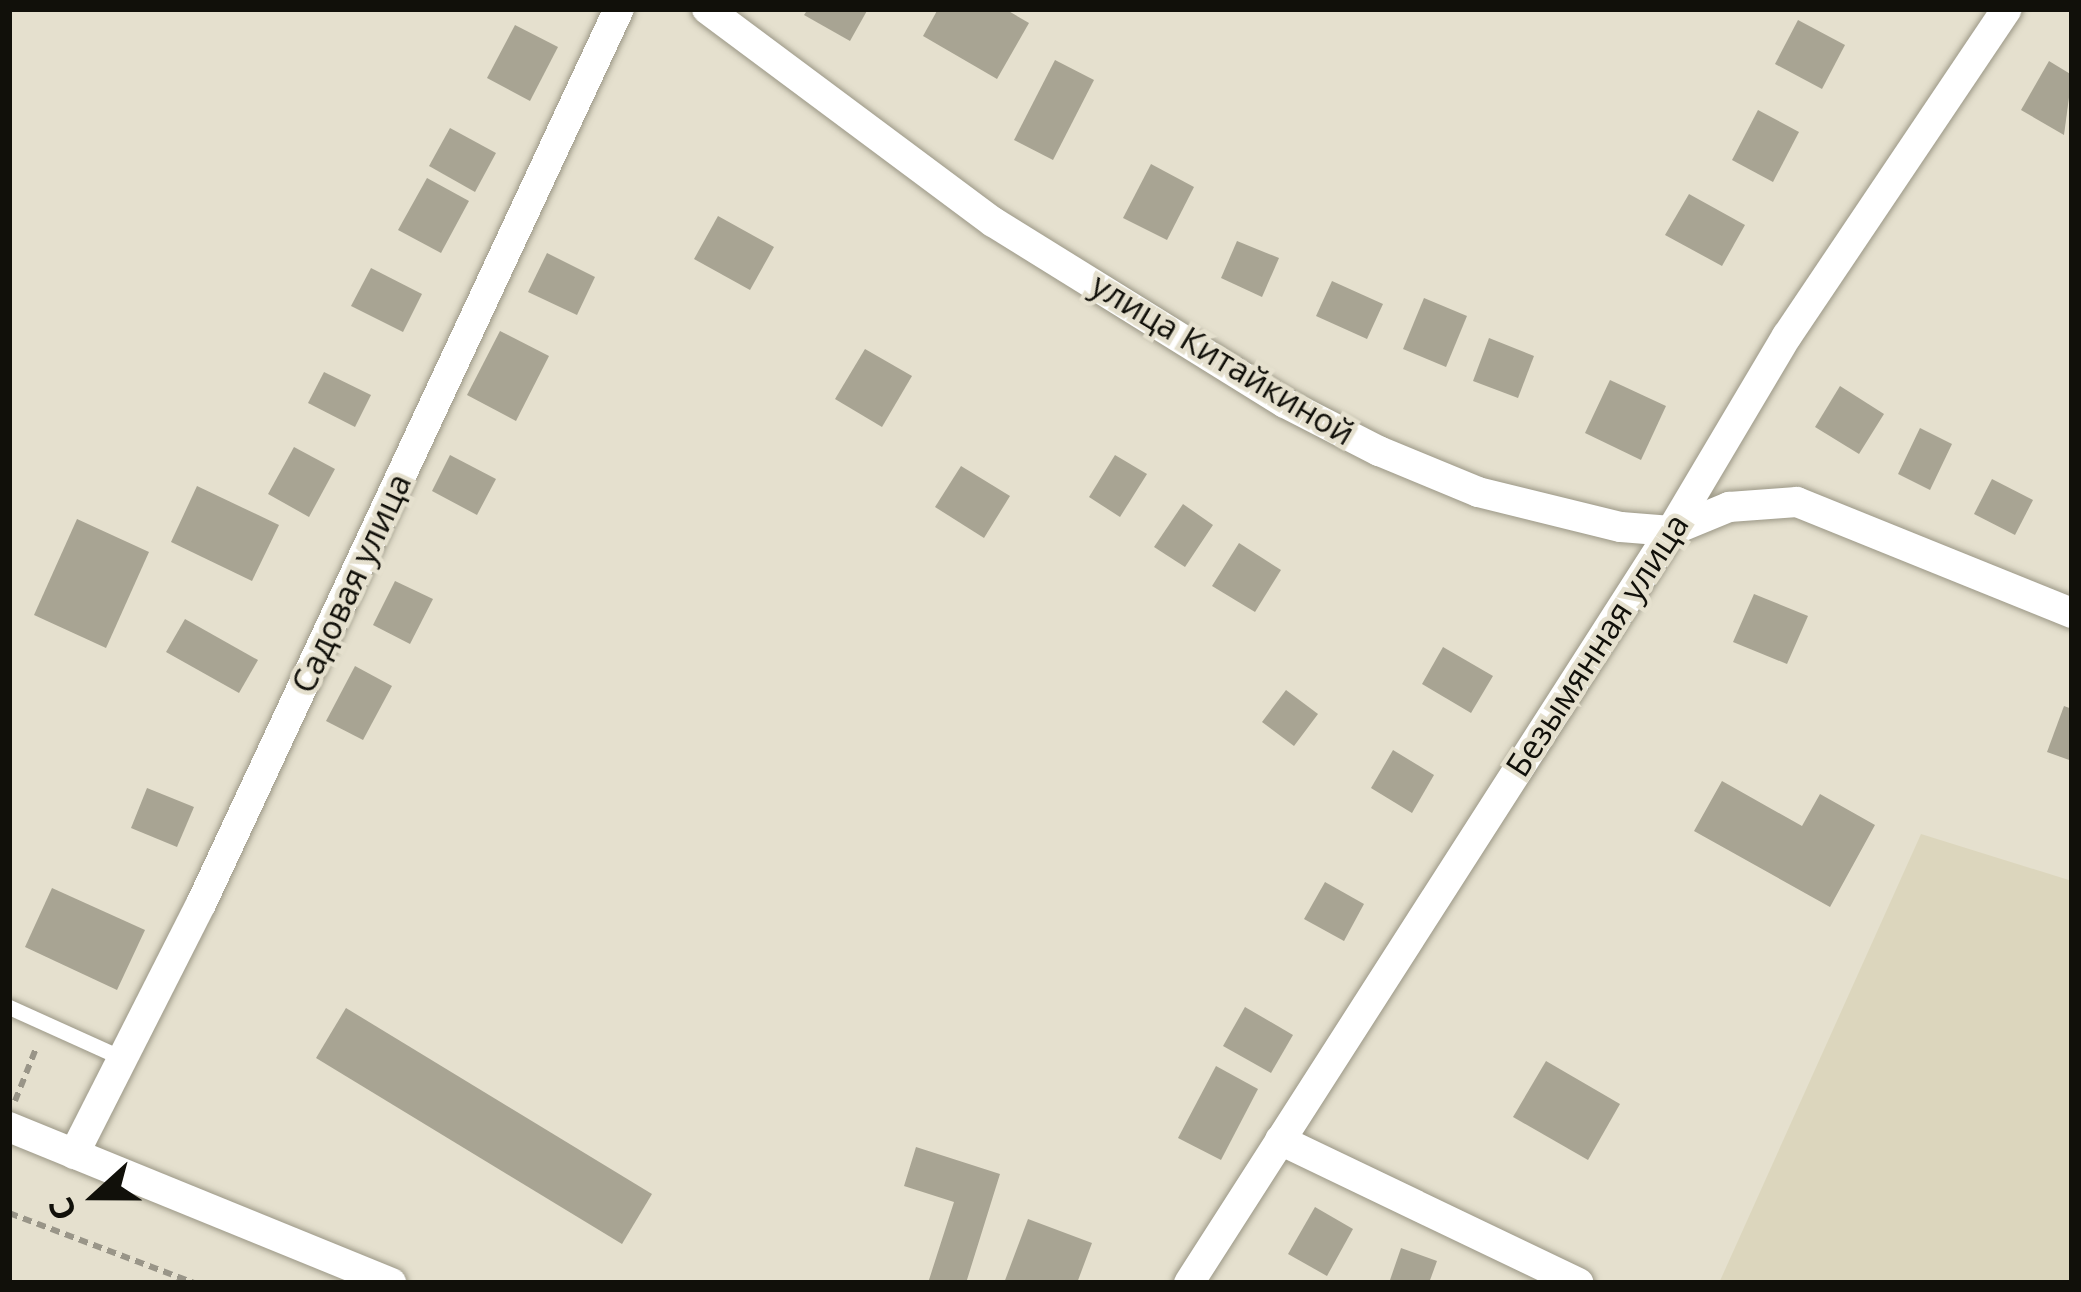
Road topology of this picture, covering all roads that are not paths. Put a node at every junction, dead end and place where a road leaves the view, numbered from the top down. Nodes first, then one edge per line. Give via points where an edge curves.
1 (619, 9) edge
2 (706, 9) edge
3 (2008, 9) edge
4 (1671, 531) junction
5 (2072, 613) edge
6 (9, 1007) edge
7 (122, 1058) junction
8 (9, 1127) edge
9 (1280, 1140) junction
10 (74, 1154) junction
11 (391, 1283) edge
12 (1189, 1283) edge
13 (1580, 1283) edge

1 - 7 street, Садовая улица
2 - 4 street, улица Китайкиной via 993,222 1285,403 1478,491 1621,527
3 - 4 street, Безымянная улица via 1786,336
4 - 5 street, улица Китайкиной via 1729,507 1797,502
4 - 9 street, Безымянная улица
6 - 7 lane
7 - 10 street, Садовая улица
8 - 10 street
9 - 12 street, Безымянная улица
9 - 13 street
10 - 11 street

